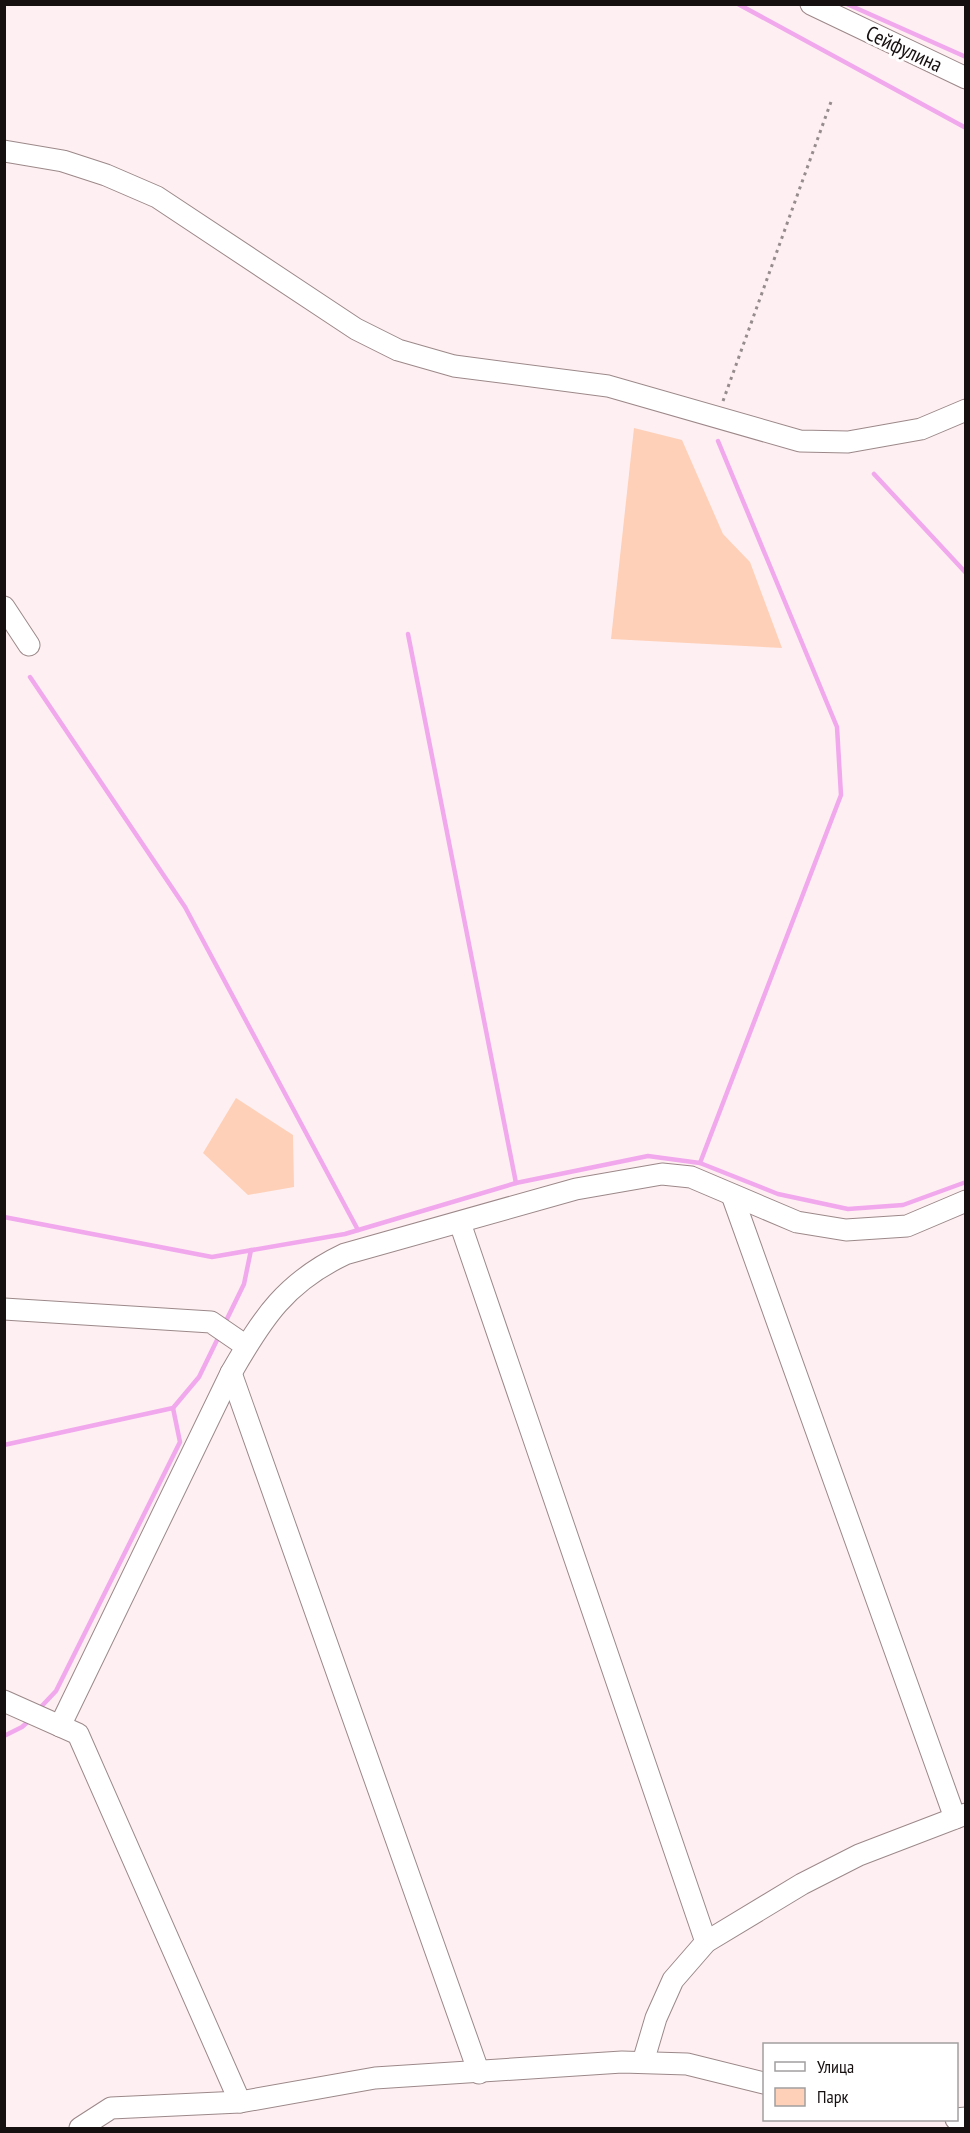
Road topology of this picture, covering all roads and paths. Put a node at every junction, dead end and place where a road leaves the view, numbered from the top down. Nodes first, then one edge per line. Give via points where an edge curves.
1 (811, 4) edge
2 (966, 78) edge
3 (832, 99) dead end
4 (4, 151) edge
5 (966, 410) edge
6 (717, 417) junction
7 (4, 607) edge
8 (29, 645) dead end
9 (732, 1195) junction
10 (966, 1201) edge
11 (460, 1223) junction
12 (4, 1309) edge
13 (246, 1346) junction
14 (231, 1372) junction
15 (4, 1701) edge
16 (60, 1726) junction
17 (960, 1816) edge
18 (706, 1942) junction
19 (642, 2062) junction
20 (479, 2073) junction
21 (763, 2083) edge
22 (240, 2102) junction
23 (80, 2128) edge

1 - 2 street, Сейфулина
3 - 6 path
4 - 6 street via 63,161 157,197 357,329 398,350 454,366 608,386
5 - 6 street via 921,429 848,442 800,441
7 - 8 street
9 - 10 street via 797,1222 846,1230 907,1226
9 - 11 street via 691,1177 662,1174 576,1189
9 - 17 street
11 - 13 street via 345,1254 317,1267 292,1287 257,1327
11 - 18 street
12 - 13 street via 211,1322
13 - 14 street
14 - 16 street
14 - 20 street
15 - 16 street
16 - 22 street via 78,1734
17 - 18 street via 860,1855 802,1884
18 - 19 street via 673,1980
19 - 20 street
19 - 21 street via 687,2064
20 - 22 street via 375,2078
22 - 23 street via 111,2108

